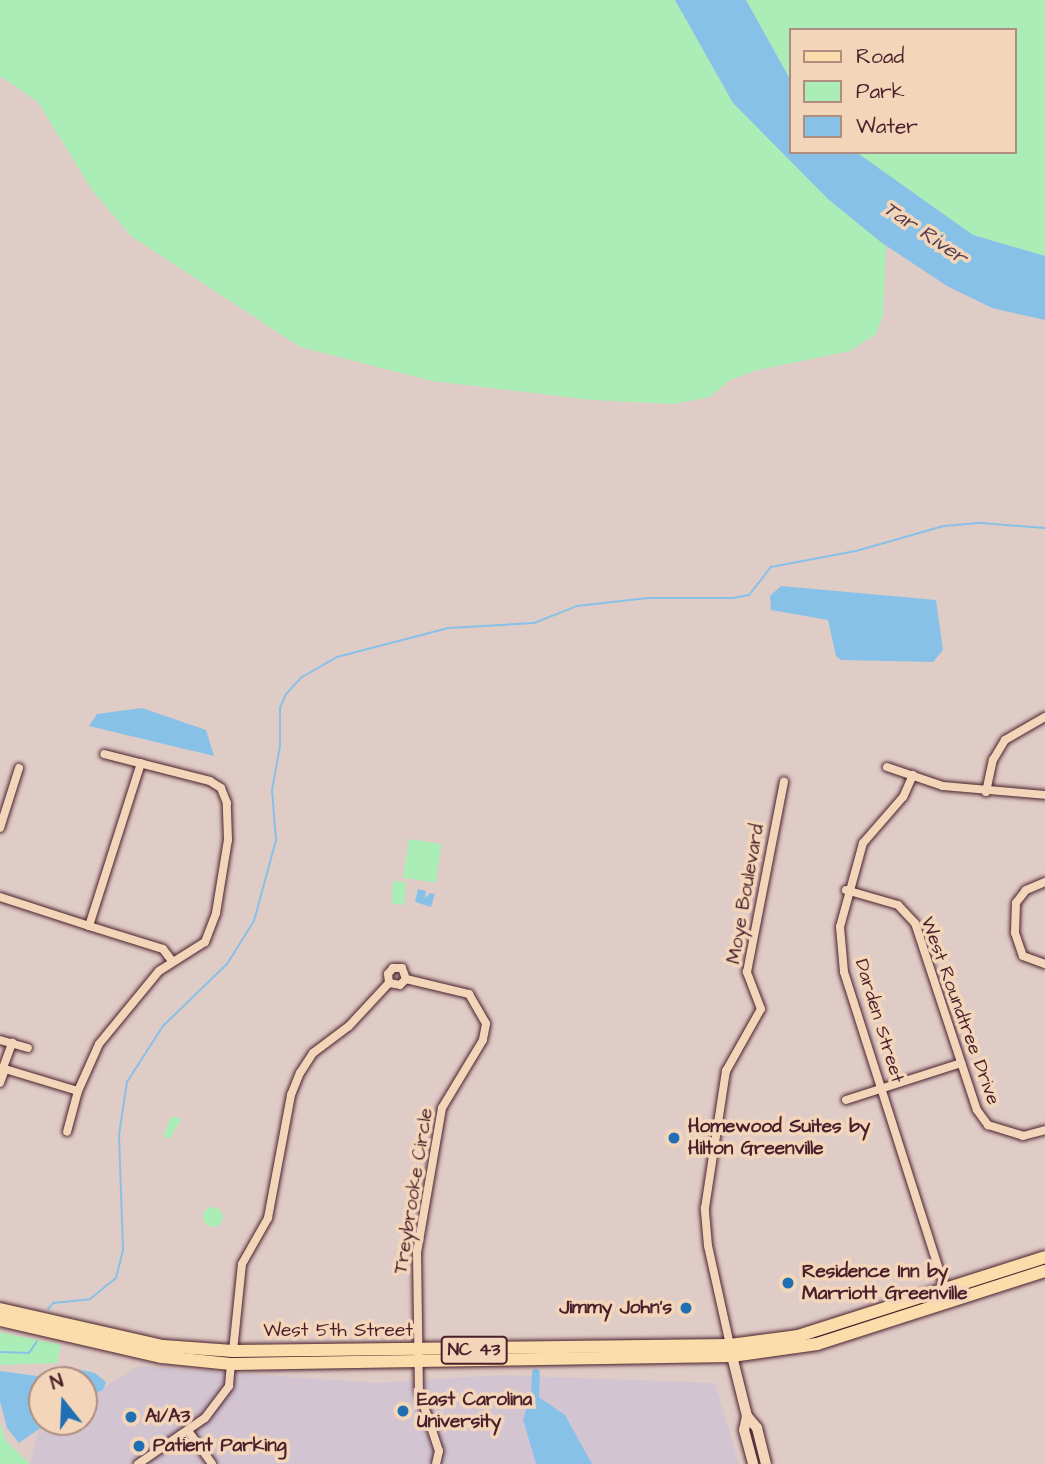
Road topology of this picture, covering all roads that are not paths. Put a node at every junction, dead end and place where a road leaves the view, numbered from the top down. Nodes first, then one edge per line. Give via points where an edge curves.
1 (1045, 717) edge
2 (104, 754) dead end
3 (141, 763) junction
4 (887, 766) dead end
5 (19, 768) dead end
6 (913, 775) junction
7 (784, 782) dead end
8 (986, 792) junction
9 (1045, 795) edge
10 (0, 828) edge
11 (1045, 882) edge
12 (846, 890) junction
13 (0, 897) edge
14 (89, 926) junction
15 (172, 961) junction
16 (1045, 964) edge
17 (406, 979) junction
18 (390, 983) junction
19 (0, 1040) edge
20 (12, 1043) junction
21 (28, 1048) dead end
22 (961, 1063) junction
23 (2, 1068) edge
24 (0, 1083) edge
25 (882, 1089) junction
26 (78, 1091) junction
27 (846, 1100) dead end
28 (1045, 1129) edge
29 (67, 1132) dead end
30 (1045, 1258) edge
31 (1045, 1271) edge
32 (945, 1288) junction
33 (961, 1296) junction
34 (0, 1309) edge
35 (0, 1320) edge
36 (731, 1351) junction
37 (232, 1357) junction
38 (417, 1357) junction
39 (747, 1416) junction
40 (189, 1432) junction
41 (138, 1464) edge
42 (212, 1464) edge
43 (436, 1464) edge
44 (753, 1464) edge
45 (766, 1464) edge

1 - 8 street via 1005,740 993,760
2 - 3 street
3 - 14 street
3 - 15 street via 221,788 230,820 216,913 205,942
4 - 6 street
5 - 10 street
6 - 8 street
6 - 12 street, Darden Street via 903,797 863,843
7 - 36 street, Moye Boulevard via 747,972 761,1009 726,1071 705,1208 708,1246
8 - 9 street
11 - 16 street via 1026,890 1016,903 1015,933 1023,956
12 - 22 street, West Roundtree Drive via 898,905 915,923
12 - 25 street, Darden Street via 840,927 844,972
13 - 14 street
14 - 15 street via 163,949
15 - 26 street via 99,1044
17 - 18 street, Treybrooke Circle via 400,985
17 - 18 street, Treybrooke Circle via 402,968 393,968 387,974
17 - 38 street, Treybrooke Circle via 466,992 478,1004 486,1024 484,1041 442,1108 417,1252
18 - 37 street, Treybrooke Circle via 349,1026 313,1053 300,1073 291,1095 268,1218 242,1264
19 - 20 street
20 - 21 street
20 - 23 street
22 - 25 street
22 - 28 street, West Roundtree Drive via 977,1110 989,1125 1023,1136
23 - 24 street
23 - 26 street
25 - 27 street
25 - 32 street, Darden Street
26 - 29 street
30 - 32 main road, West 5th Street / NC 43
30 - 33 main road via 972,1287
31 - 33 main road, West 5th Street / NC 43
32 - 36 main road, West 5th Street / NC 43 via 798,1336
33 - 36 main road, West 5th Street / NC 43 via 817,1344
34 - 37 main road, West 5th Street / NC 43
35 - 37 main road, West 5th Street / NC 43 via 162,1357
36 - 38 main road, West 5th Street / NC 43
36 - 39 street, Moye Boulevard
37 - 38 main road, West 5th Street / NC 43
37 - 40 street, Treybrooke Circle via 229,1387
38 - 43 street, Treybrooke Circle via 419,1391 439,1451
39 - 44 street, Moye Boulevard via 744,1430
39 - 45 street, Moye Boulevard via 757,1428
40 - 41 street, Treybrooke Circle
40 - 42 street

